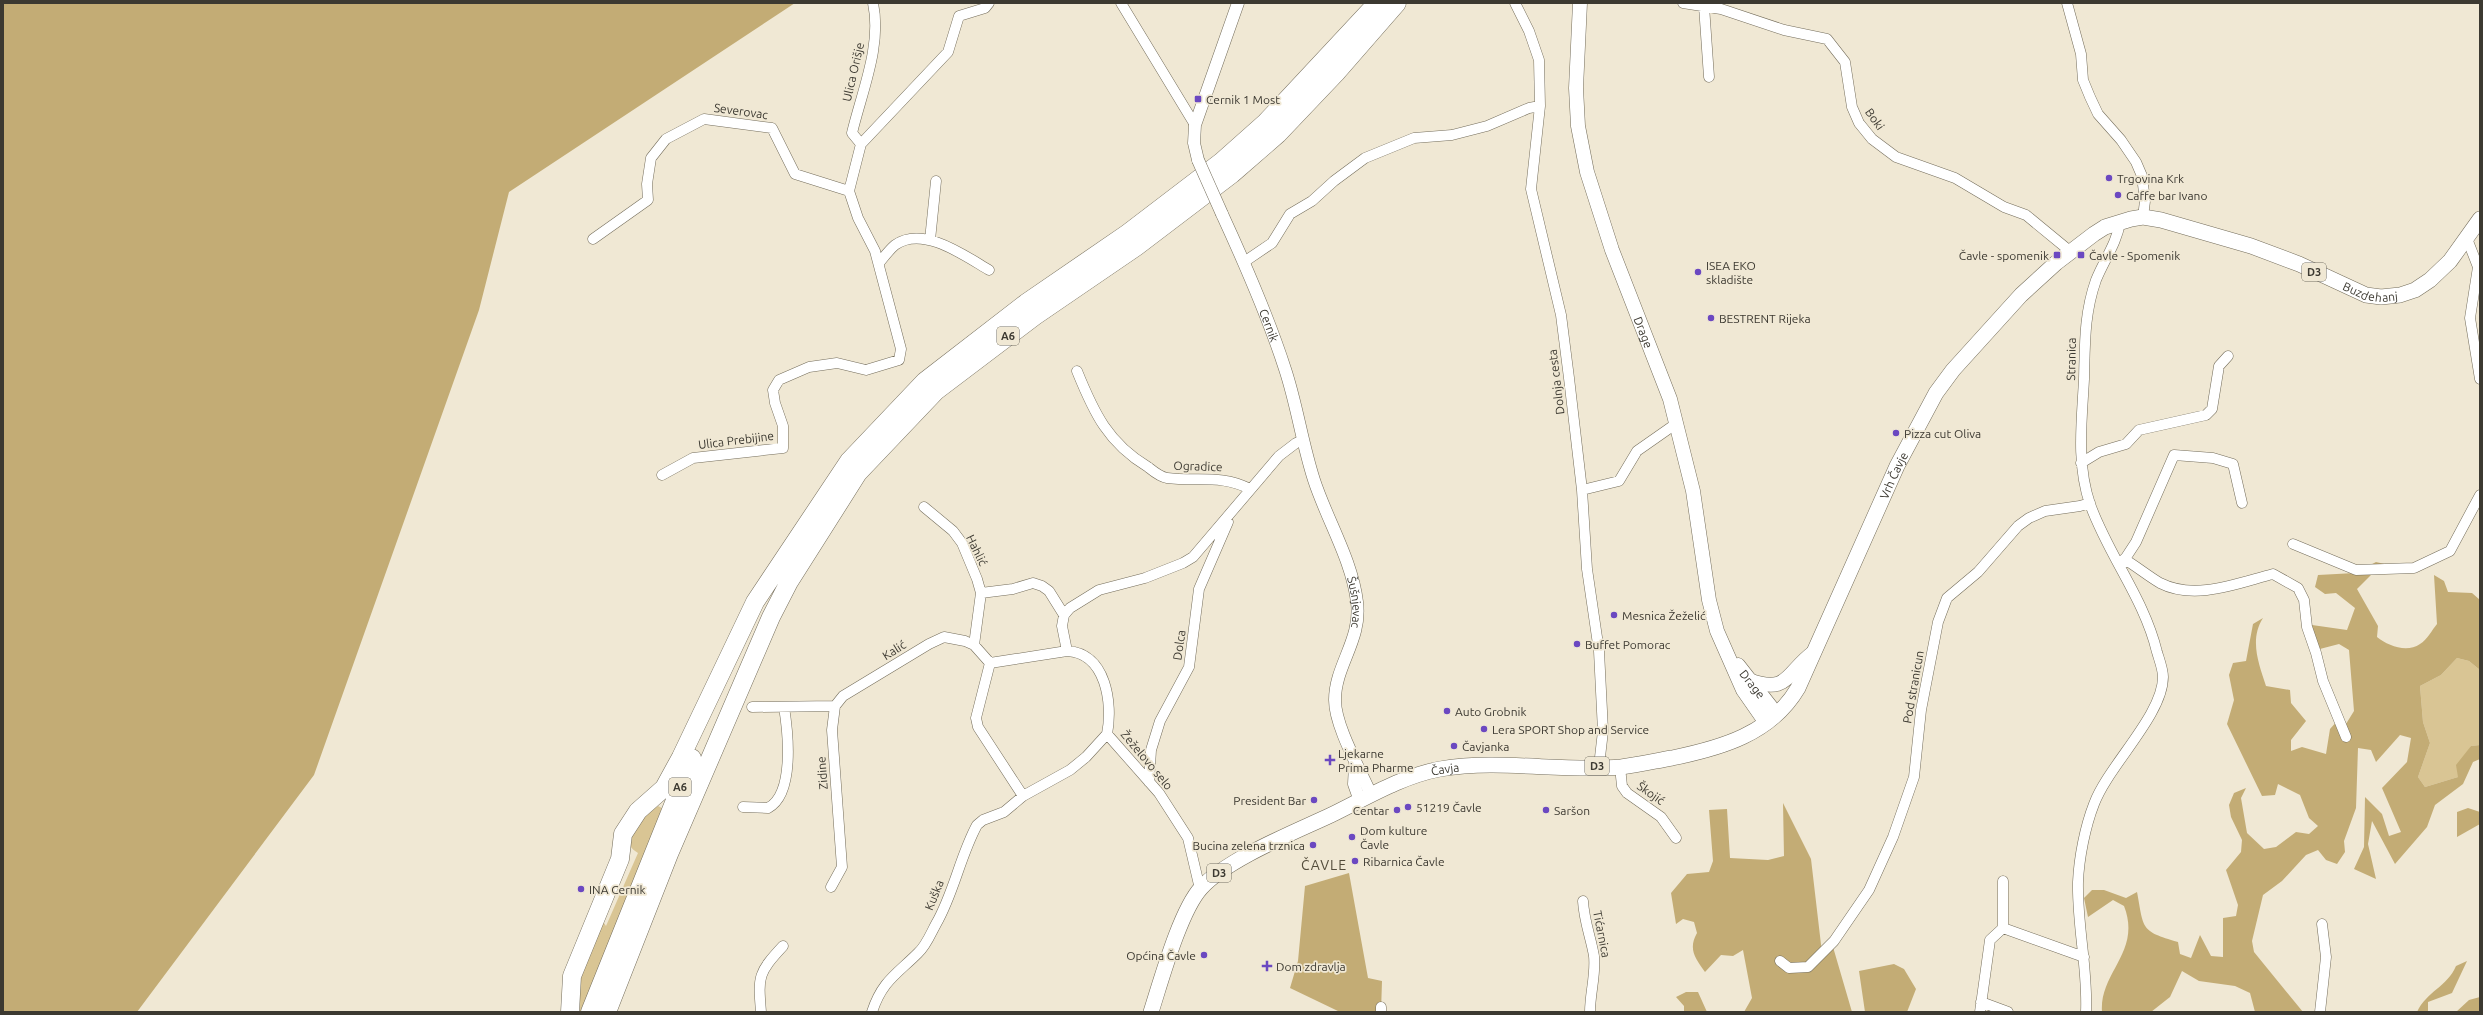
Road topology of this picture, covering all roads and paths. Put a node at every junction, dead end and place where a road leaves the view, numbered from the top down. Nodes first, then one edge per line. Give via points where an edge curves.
1 (873, 3) edge
2 (989, 3) edge
3 (1121, 3) edge
4 (1238, 3) edge
5 (1377, 3) edge
6 (1397, 3) edge
7 (1515, 3) edge
8 (1683, 3) edge
9 (2067, 3) edge
10 (1579, 6) edge
11 (1704, 6) junction
12 (1709, 77) dead end
13 (1540, 106) junction
14 (1194, 125) junction
15 (861, 144) junction
16 (936, 181) dead end
17 (849, 191) junction
18 (2143, 217) junction
19 (2480, 220) edge
20 (2120, 222) junction
21 (2466, 236) junction
22 (593, 239) dead end
23 (930, 240) junction
24 (2071, 252) junction
25 (1244, 262) junction
26 (878, 263) junction
27 (988, 270) dead end
28 (2228, 356) dead end
29 (1077, 371) dead end
30 (2480, 379) edge
31 (1677, 423) junction
32 (1303, 440) junction
33 (2081, 463) junction
34 (662, 476) dead end
35 (1250, 489) junction
36 (1582, 490) junction
37 (2480, 495) edge
38 (2090, 503) junction
39 (2242, 503) dead end
40 (924, 507) dead end
41 (1233, 510) junction
42 (2293, 544) dead end
43 (2122, 563) junction
44 (780, 567) junction
45 (982, 593) junction
46 (1064, 615) junction
47 (974, 645) junction
48 (1068, 651) junction
49 (1726, 651) junction
50 (1814, 652) junction
51 (990, 663) junction
52 (1748, 679) junction
53 (835, 706) junction
54 (752, 707) dead end
55 (784, 707) junction
56 (1768, 721) junction
57 (1108, 734) junction
58 (2346, 737) dead end
59 (714, 747) junction
60 (1599, 766) junction
61 (1620, 767) junction
62 (1149, 782) junction
63 (1022, 796) junction
64 (1365, 798) junction
65 (743, 807) dead end
66 (1676, 838) dead end
67 (2003, 881) dead end
68 (831, 887) dead end
69 (1200, 889) junction
70 (1583, 902) dead end
71 (2322, 924) dead end
72 (2002, 928) junction
73 (783, 946) dead end
74 (2084, 957) junction
75 (1780, 961) dead end
76 (1980, 1007) edge
77 (570, 1012) edge
78 (590, 1012) edge
79 (607, 1012) edge
80 (616, 1012) edge
81 (761, 1012) edge
82 (872, 1012) edge
83 (1151, 1012) edge
84 (1590, 1012) edge
85 (2008, 1012) edge
86 (2086, 1012) edge
87 (2320, 1012) edge

1 - 15 street, Ulica Orišje via 877,20 869,73 852,133
2 - 15 street via 985,8 959,16 948,52
3 - 14 street
4 - 14 street
5 - 44 highway, A6 via 1266,122 1221,162 1128,233 1026,303 926,381 849,461
6 - 59 highway, A6 via 1278,134 1196,203 1035,316 936,391 858,473 789,582
7 - 13 street, Dolnja cesta via 1536,47 1540,72
8 - 11 street, Boki
9 - 18 street via 2081,54 2083,80 2090,97 2098,114 2136,162 2142,176 2145,201
10 - 31 main road, Drage via 1576,88 1578,126 1587,172 1612,250
11 - 12 street
11 - 24 street, Boki via 1784,30 1827,39 1845,62 1852,107 1859,122 1872,139 1896,157 1955,178 1998,204 2026,215
13 - 25 street via 1529,108 1487,126 1452,135 1414,138 1365,158 1312,201 1290,214 1272,243
13 - 36 street, Dolnja cesta via 1532,189 1562,318
14 - 25 street, Cernik, bridge via 1194,143 1198,160
15 - 17 street
16 - 23 street
17 - 22 street, Severovac via 795,174 772,128 704,119 666,139 651,158 648,200
17 - 26 street
18 - 20 main road, Buzdehanj / D3
18 - 21 main road, Buzdehanj / D3 via 2180,224 2251,246 2299,264 2366,295 2381,297 2415,290 2430,280 2450,261
19 - 21 main road, Buzdehanj / D3
20 - 24 main road, Vrh Čavje / D3 via 2105,227
20 - 33 street, Stranica via 2116,239 2096,280 2085,323
21 - 30 street via 2478,267 2470,318
23 - 26 street via 912,239 896,244
23 - 27 street via 951,247
24 - 50 main road, Vrh Čavje / D3 via 2021,295 1953,370 1936,393 1897,466
25 - 32 street, Cernik via 1286,370
26 - 34 street, Ulica Prebijine via 901,349 899,360 866,370 837,363 809,367 779,380 774,390 775,403 783,426 783,448 693,458
28 - 33 street via 2219,366 2212,409 2206,415 2139,430 2126,444 2099,452
29 - 35 street, Ogradice via 1094,412 1114,442 1138,462 1165,478 1232,480
31 - 36 street via 1637,451 1619,481
31 - 49 main road, Drage via 1693,491 1708,600
32 - 35 street via 1287,449
32 - 64 street, Šušnjevac via 1357,601 1358,623 1349,653 1340,671 1335,701 1356,765 1354,784
33 - 38 street, Stranica
35 - 41 street
36 - 60 street, Dolnja cesta via 1587,569 1599,651 1603,731
37 - 42 street via 2450,551 2414,568 2356,570
38 - 43 street, Stranica
38 - 75 street, Pod stranicun via 2045,511 2018,526 1989,561 1956,588 1943,605 1921,710 1914,777 1908,798 1869,890 1834,941 1808,968 1789,968
39 - 43 street via 2233,464 2213,458 2174,455 2136,542
40 - 45 street, Hahlić via 953,531 962,543
41 - 46 street via 1202,547 1183,563 1146,578 1099,590 1070,608
41 - 62 street, Dolca via 1199,589 1189,667 1160,721 1151,750
43 - 58 street via 2180,591 2236,585 2273,574 2298,588 2304,600 2307,626 2323,681
43 - 74 street, Stranica via 2155,642 2163,676 2156,705 2107,779 2094,804 2083,846 2078,882
44 - 77 highway via 755,602 742,626 708,702 664,788 638,811 623,834 620,859 572,976
44 - 78 highway, A6 via 754,616 705,727
45 - 46 street via 1013,589 1032,583 1049,591
45 - 47 street
46 - 48 street via 1062,626
47 - 51 street
47 - 53 street, Kalić via 944,637 843,696
48 - 51 street
48 - 57 street, Žeželovo selo via 1085,656 1107,686 1110,722
49 - 52 main road, Drage
49 - 56 main road, Drage via 1743,690
50 - 52 main road via 1802,661 1790,677 1779,684 1762,684
50 - 56 main road, Vrh Čavje / D3 via 1793,696
51 - 63 street via 976,718 978,727
52 - 56 main road, Drage via 1771,707
53 - 55 street
53 - 68 street, Zidine via 832,730 842,867
54 - 55 street
55 - 65 street via 789,756 779,795 768,808
56 - 61 main road, Čavja / D3 via 1721,746
57 - 62 street, Žeželovo selo
57 - 63 street, Kuška via 1070,770
59 - 79 highway, A6
59 - 80 highway via 704,787
60 - 61 main road, Čavja / D3
60 - 64 main road, Čavja / D3 via 1520,764 1440,769 1412,776
61 - 66 street, Škojić via 1622,786 1627,793 1662,817
62 - 69 street, Žeželovo selo via 1188,838
63 - 82 street, Kuška via 1004,812 977,825 937,923 920,952 886,984 876,999
64 - 69 main road, Čavja / D3 via 1268,844 1221,872
67 - 72 street
69 - 83 main road, Čavja / D3 via 1184,918
70 - 84 street, Tićarnica via 1584,921 1594,956
71 - 87 street via 2326,957
72 - 74 street
72 - 76 street via 1990,940
73 - 81 street via 766,964 758,983
74 - 86 street, Stranica
76 - 85 street

